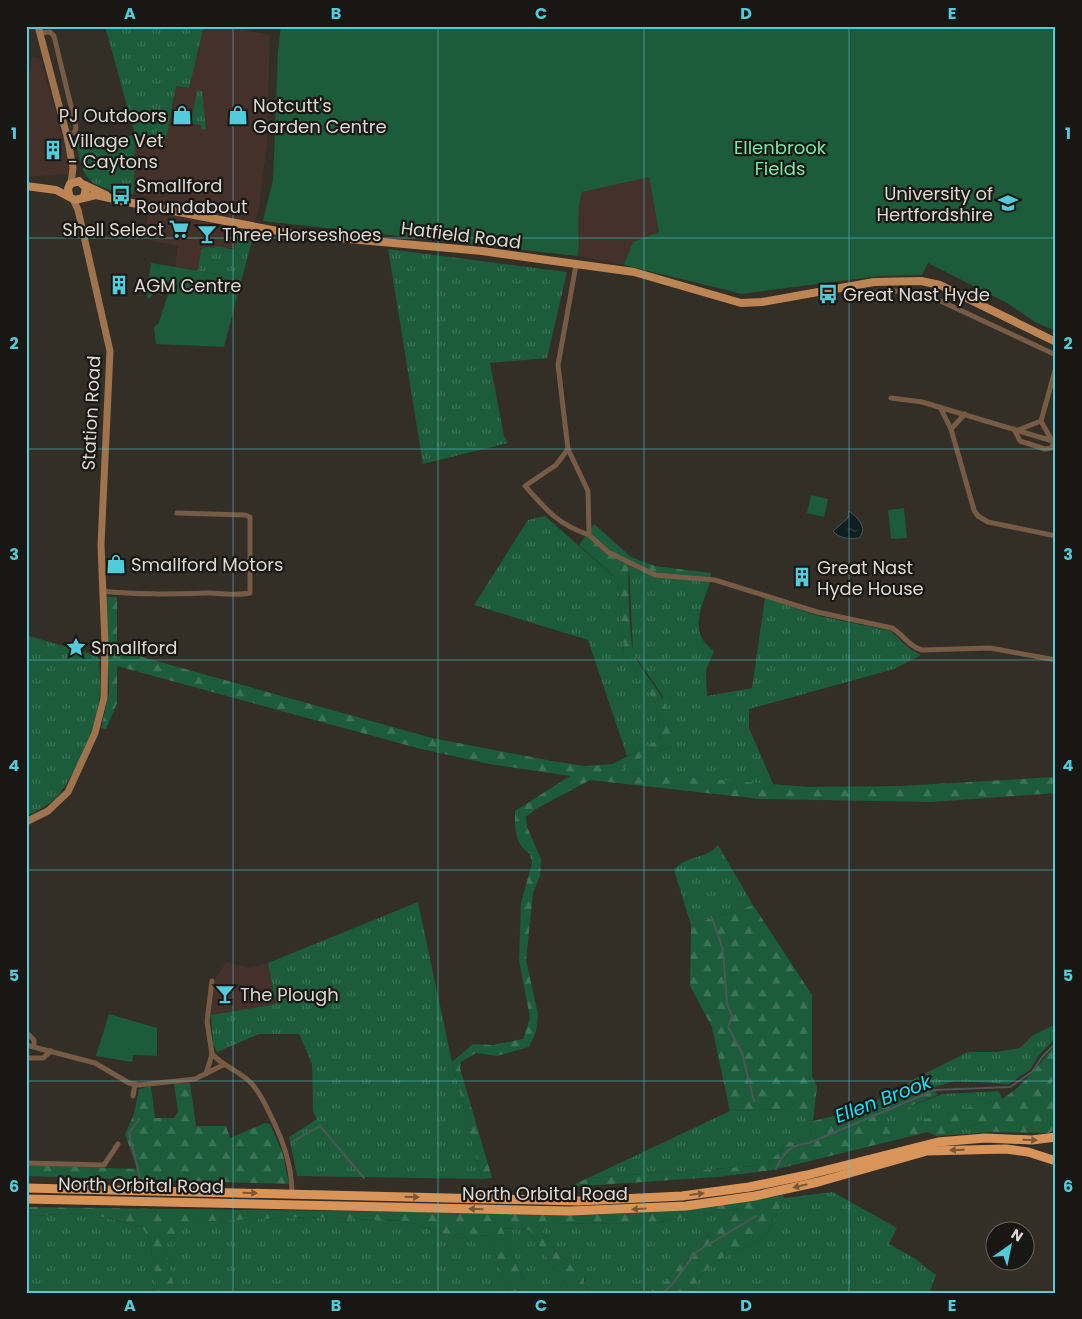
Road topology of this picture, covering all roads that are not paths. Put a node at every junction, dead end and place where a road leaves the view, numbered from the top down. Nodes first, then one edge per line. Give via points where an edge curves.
1 (39, 29) edge
2 (67, 136) junction
3 (73, 168) junction
4 (71, 183) junction
5 (84, 184) junction
6 (26, 186) edge
7 (56, 190) junction
8 (108, 196) junction
9 (71, 197) junction
10 (83, 198) junction
11 (78, 210) junction
12 (576, 265) junction
13 (854, 285) junction
14 (1056, 342) edge
15 (1056, 355) edge
16 (1056, 367) edge
17 (891, 398) dead end
18 (940, 407) junction
19 (965, 414) junction
20 (1041, 421) junction
21 (951, 429) junction
22 (1016, 430) junction
23 (1054, 441) edge
24 (568, 449) junction
25 (177, 512) dead end
26 (589, 535) junction
27 (1056, 536) edge
28 (101, 591) junction
29 (1056, 660) edge
30 (26, 822) edge
31 (212, 981) dead end
32 (26, 1032) edge
33 (26, 1045) edge
34 (34, 1047) junction
35 (51, 1052) junction
36 (212, 1054) junction
37 (26, 1058) edge
38 (223, 1065) junction
39 (206, 1074) junction
40 (135, 1084) junction
41 (133, 1096) dead end
42 (1056, 1138) edge
43 (118, 1144) dead end
44 (1056, 1161) edge
45 (26, 1163) edge
46 (26, 1188) edge
47 (292, 1194) junction
48 (26, 1199) edge

1 - 2 street
1 - 2 street via 54,36 76,127 75,132
2 - 3 street
3 - 4 street
3 - 5 street
4 - 5 main road
4 - 7 main road
4 - 9 main road via 68,189
5 - 8 main road, Hatfield Road
5 - 10 main road via 87,191
6 - 7 main road
7 - 9 main road
8 - 10 main road, Hatfield Road
8 - 12 main road, Hatfield Road via 293,234 482,251
9 - 10 main road
9 - 11 street, Station Road
10 - 11 street, Station Road
11 - 28 street, Station Road via 110,351 104,434
12 - 13 main road, Hatfield Road via 634,272 741,302 762,302
12 - 24 street via 558,365
13 - 14 main road, Hatfield Road via 906,281 940,285
13 - 15 street via 860,293 898,292 932,297
16 - 20 street
17 - 18 street
18 - 19 street
18 - 21 street
19 - 21 street
19 - 22 street
20 - 22 street
20 - 23 street
21 - 27 street via 978,516 988,522
22 - 23 street
22 - 23 street via 1020,441 1045,449 1051,448
24 - 26 street via 588,491
24 - 26 street via 556,465 525,486 547,511 568,528
25 - 28 street via 250,517 250,593 239,596
26 - 29 street via 608,552 656,574 715,580 817,612 892,628 912,648 990,648
28 - 30 street, Station Road via 105,648 102,711 96,733 74,782 56,804
31 - 36 street via 207,1022
32 - 34 street via 34,1040
33 - 34 street
34 - 35 street
35 - 37 street via 43,1058
35 - 40 street via 95,1063
36 - 38 street
36 - 39 street
38 - 39 street
38 - 47 street via 237,1071 257,1089 287,1150
39 - 40 street via 195,1079
40 - 41 street
47 -> 42 highway, North Orbital Road via 578,1201 652,1198 781,1181 938,1142
43 - 45 street via 104,1165
44 -> 48 highway, North Orbital Road via 1028,1152 1006,1150 927,1151 755,1196 686,1206 622,1210
46 -> 47 highway, North Orbital Road

